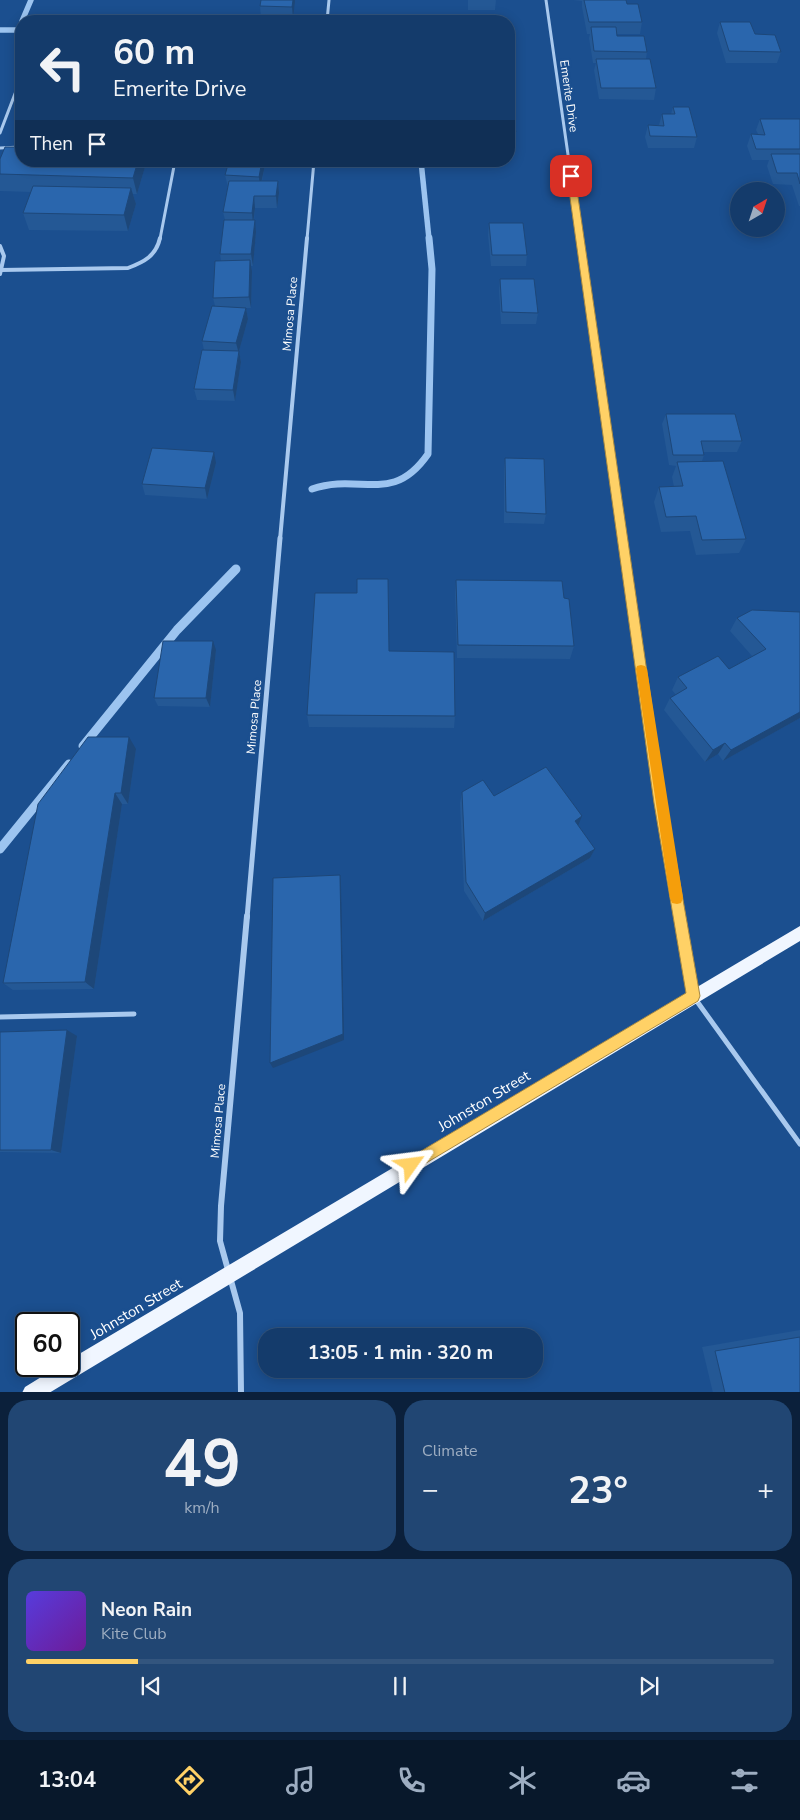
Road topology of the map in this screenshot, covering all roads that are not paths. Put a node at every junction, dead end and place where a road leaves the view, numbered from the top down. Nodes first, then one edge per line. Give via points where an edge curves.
1 (328, 0) edge
2 (546, 0) edge
3 (327, 15) edge
4 (15, 94) edge
5 (0, 134) edge
6 (15, 147) edge
7 (0, 148) edge
8 (174, 167) edge
9 (313, 167) edge
10 (0, 246) edge
11 (1, 272) edge
12 (800, 933) edge
13 (693, 996) junction
14 (134, 1014) dead end
15 (0, 1017) edge
16 (800, 1144) edge
17 (228, 1275) junction
18 (32, 1392) edge
19 (242, 1392) edge

1 - 3 street
2 - 13 street, Emerite Drive via 660,803
4 - 5 street
6 - 7 street
8 - 11 street via 158,248 146,261 128,268
9 - 17 street, Mimosa Place via 221,1206 220,1241
10 - 11 street via 5,253
12 - 13 main road, Johnston Street
13 - 16 lane
13 - 17 main road, Johnston Street
14 - 15 lane
17 - 18 main road, Johnston Street
17 - 19 street, Mimosa Place via 240,1313

